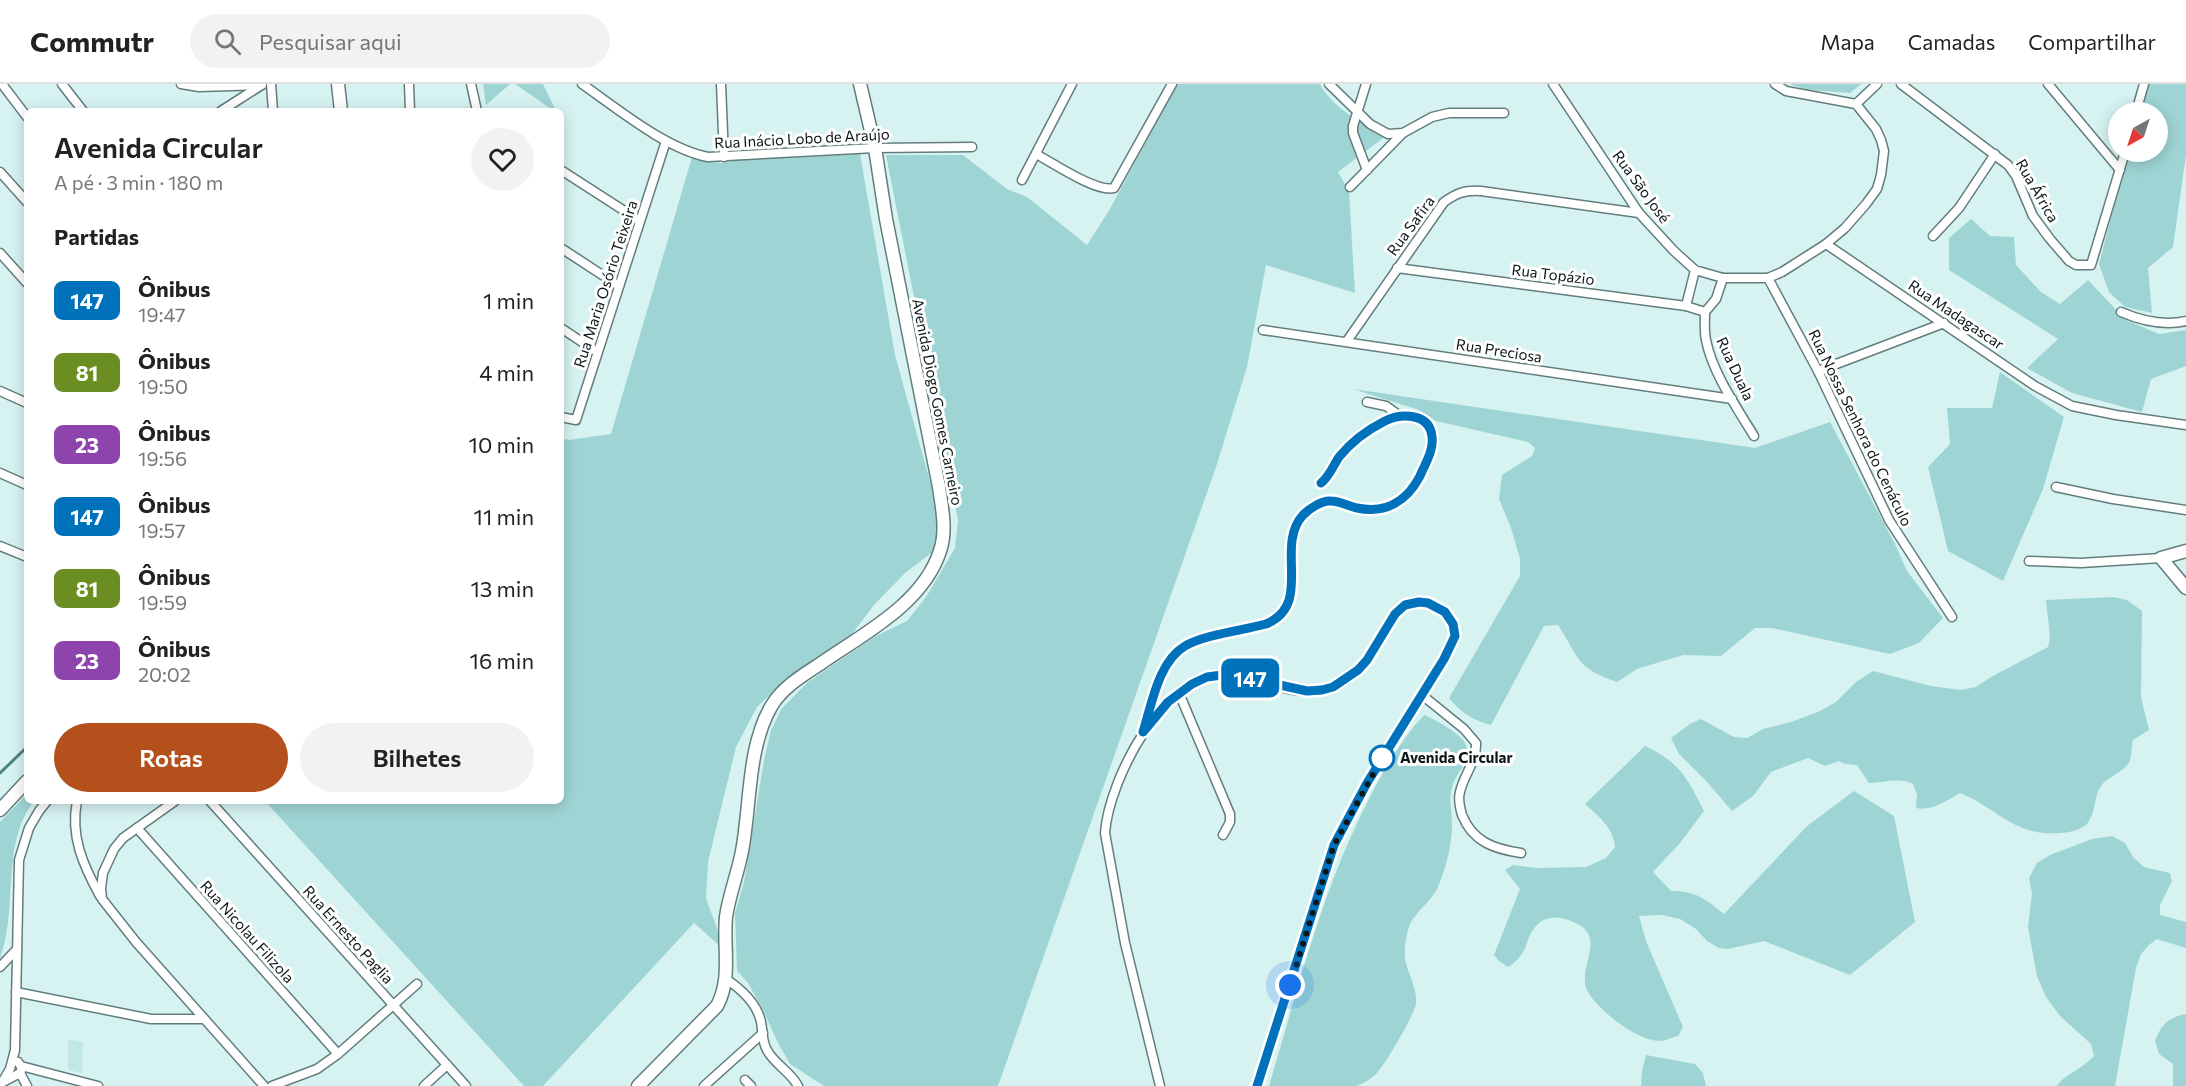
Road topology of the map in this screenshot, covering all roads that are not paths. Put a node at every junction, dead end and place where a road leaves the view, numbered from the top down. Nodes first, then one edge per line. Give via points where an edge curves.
1 (2, 84) edge
2 (62, 84) edge
3 (181, 84) edge
4 (265, 84) edge
5 (338, 84) edge
6 (409, 84) edge
7 (471, 84) edge
8 (582, 84) edge
9 (721, 84) edge
10 (860, 84) edge
11 (1072, 84) edge
12 (1172, 84) edge
13 (1329, 84) edge
14 (1366, 84) edge
15 (1553, 84) edge
16 (1775, 84) edge
17 (1877, 84) edge
18 (1901, 84) edge
19 (2144, 84) edge
20 (2049, 85) edge
21 (2139, 102) edge
22 (1856, 104) junction
23 (80, 108) edge
24 (226, 108) edge
25 (272, 108) edge
26 (341, 108) edge
27 (410, 108) edge
28 (476, 108) edge
29 (1358, 110) junction
30 (24, 113) edge
31 (1504, 113) dead end
32 (1403, 133) junction
33 (666, 141) junction
34 (972, 147) dead end
35 (875, 148) junction
36 (1036, 154) junction
37 (1995, 154) junction
38 (724, 157) junction
39 (2122, 162) edge
40 (1367, 170) junction
41 (2120, 170) junction
42 (0, 172) edge
43 (564, 172) edge
44 (1022, 180) dead end
45 (1350, 187) dead end
46 (24, 199) edge
47 (1639, 213) junction
48 (640, 221) junction
49 (1933, 236) dead end
50 (1826, 244) junction
51 (564, 250) edge
52 (0, 253) edge
53 (1397, 268) junction
54 (1695, 270) junction
55 (1723, 278) junction
56 (1768, 278) junction
57 (24, 280) edge
58 (619, 286) junction
59 (1686, 306) junction
60 (1705, 312) junction
61 (2121, 312) dead end
62 (2186, 321) edge
63 (1944, 323) junction
64 (564, 330) edge
65 (1263, 330) dead end
66 (1347, 341) junction
67 (597, 352) junction
68 (1818, 371) junction
69 (0, 391) edge
70 (1732, 399) junction
71 (24, 402) edge
72 (1367, 402) dead end
73 (1400, 416) junction
74 (564, 418) edge
75 (2186, 425) edge
76 (1754, 436) dead end
77 (0, 473) edge
78 (1321, 483) dead end
79 (24, 484) edge
80 (2056, 487) dead end
81 (2186, 510) edge
82 (0, 546) edge
83 (2186, 551) edge
84 (24, 556) edge
85 (2161, 558) junction
86 (2029, 561) dead end
87 (2186, 588) edge
88 (1952, 617) dead end
89 (1179, 693) junction
90 (1422, 695) junction
91 (1143, 732) junction
92 (24, 784) edge
93 (44, 804) edge
94 (77, 804) edge
95 (171, 804) edge
96 (213, 804) edge
97 (0, 810) edge
98 (137, 828) junction
99 (1223, 835) dead end
100 (1521, 853) dead end
101 (102, 899) junction
102 (17, 948) junction
103 (0, 967) edge
104 (726, 979) junction
105 (417, 984) dead end
106 (16, 992) junction
107 (393, 1006) junction
108 (204, 1019) junction
109 (763, 1033) junction
110 (338, 1054) junction
111 (447, 1065) junction
112 (17, 1070) junction
113 (2, 1084) edge
114 (26, 1086) edge
115 (98, 1086) edge
116 (264, 1086) edge
117 (272, 1086) edge
118 (424, 1086) edge
119 (466, 1086) edge
120 (638, 1086) edge
121 (704, 1086) edge
122 (798, 1086) edge
123 (1160, 1086) edge
124 (1257, 1086) edge

1 - 30 street
2 - 23 street
3 - 4 street
4 - 24 street
4 - 25 street
5 - 26 street
6 - 27 street
7 - 28 street
8 - 33 street, Rua Inácio Lobo de Araújo
9 - 38 street
10 - 35 street, Avenida Diogo Gomes Carneiro
11 - 36 street
12 - 36 street via 1114,188 1094,185
13 - 29 street
14 - 29 street
15 - 47 street, Rua São José
16 - 22 street via 1786,91
17 - 22 street
18 - 37 street, Rua África
19 - 21 street
20 - 41 street
22 - 50 street, Rua São José via 1881,140 1881,175 1866,204
29 - 32 street via 1382,132
29 - 40 street via 1353,133
31 - 32 street via 1449,113 1432,117
32 - 40 street
33 - 38 street, Rua Inácio Lobo de Araújo via 695,154
33 - 48 street, Rua Maria Osório Teixeira
34 - 35 street, Rua Inácio Lobo de Araújo
35 - 38 street, Rua Inácio Lobo de Araújo
35 - 104 street, Avenida Diogo Gomes Carneiro via 939,488 944,523 941,549 927,576 904,604 791,684 766,717 728,907
36 - 44 street
37 - 41 street, Rua África via 2012,169 2033,216 2060,252 2076,265 2091,265
37 - 49 street via 1959,208
39 - 41 street
40 - 45 street
42 - 46 street
43 - 48 street
47 - 53 street, Rua Safira via 1466,190 1444,202
47 - 54 street, Rua São José
48 - 58 street, Rua Maria Osório Teixeira
50 - 56 street, Rua São José
50 - 63 street, Rua Madagascar
51 - 58 street
52 - 57 street
53 - 59 street, Rua Topázio
53 - 66 street, Rua Safira
54 - 55 street, Rua São José
54 - 59 street
55 - 56 street, Rua São José
55 - 60 street via 1716,299
56 - 68 street, Rua Nossa Senhora do Cenáculo
58 - 67 street, Rua Maria Osório Teixeira
59 - 60 street, Rua Topázio
60 - 70 street, Rua Duala via 1709,352
61 - 62 street via 2156,323
63 - 68 street
63 - 75 street, Rua Madagascar via 2035,386 2072,406
64 - 67 street
65 - 66 street, Rua Preciosa
66 - 70 street, Rua Preciosa
67 - 74 street, Rua Maria Osório Teixeira via 576,420
68 - 88 street, Rua Nossa Senhora do Cenáculo via 1889,520
69 - 71 street
70 - 76 street, Rua Duala
72 - 73 street via 1386,406
73 - 78 street via 1368,430 1351,443
73 - 91 street via 1423,421 1433,439 1425,465 1408,495 1389,507 1374,509 1330,500 1303,515 1294,534 1291,597 1282,614 1266,624 1185,646 1173,657 1159,681
77 - 79 street
80 - 81 street
82 - 84 street
83 - 85 street
85 - 86 street via 2081,563
85 - 87 street
89 - 90 street via 1219,674 1307,691 1333,687 1367,660 1399,609 1419,602 1445,612 1455,636
89 - 91 street
89 - 99 street via 1230,814
90 - 100 street via 1476,743 1460,792 1460,810 1466,825 1489,846
90 - 124 street via 1334,845
91 - 123 street via 1111,799 1105,833 1125,943
92 - 97 street
93 - 102 street via 29,828 19,860
94 - 101 street via 74,826 78,850
95 - 98 street
96 - 107 street, Rua Ernesto Paglia
98 - 101 street via 123,838 107,863
98 - 110 street, Rua Nicolau Filizola
101 - 108 street
102 - 103 street
102 - 106 street
104 - 109 street via 755,1007
104 - 120 street, Avenida Diogo Gomes Carneiro via 717,1006
105 - 107 street
106 - 108 street via 151,1018
106 - 112 street
107 - 110 street
107 - 111 street, Rua Ernesto Paglia
108 - 116 street
109 - 121 street
109 - 122 street via 773,1060
110 - 117 street via 317,1069
111 - 118 street
111 - 119 street, Rua Ernesto Paglia
112 - 113 street
112 - 114 street
112 - 115 street via 41,1071

